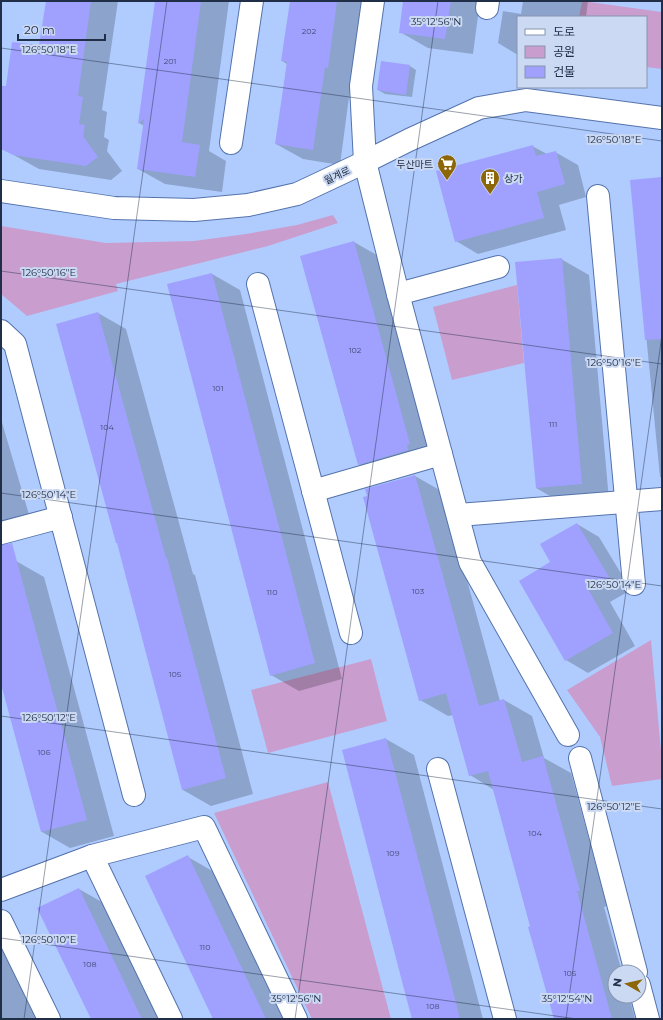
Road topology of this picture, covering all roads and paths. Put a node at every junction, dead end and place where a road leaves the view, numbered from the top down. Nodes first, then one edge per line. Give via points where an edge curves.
1 (252, 1) edge
2 (373, 1) edge
3 (662, 118) edge
4 (231, 143) dead end
5 (365, 162) junction
6 (1, 191) edge
7 (598, 196) dead end
8 (498, 267) dead end
9 (258, 284) dead end
10 (398, 294) junction
11 (1, 331) edge
12 (441, 454) junction
13 (313, 491) junction
14 (662, 499) edge
15 (626, 502) junction
16 (458, 515) junction
17 (61, 517) junction
18 (1, 533) edge
19 (634, 584) dead end
20 (351, 633) dead end
21 (568, 735) dead end
22 (580, 758) dead end
23 (438, 769) dead end
24 (134, 796) dead end
25 (92, 856) junction
26 (1, 890) edge
27 (1, 921) edge
28 (634, 964) edge
29 (644, 1004) edge
30 (49, 1019) edge
31 (170, 1019) edge
32 (296, 1019) edge
33 (505, 1019) edge
34 (648, 1019) edge

1 - 4 street
2 - 5 street via 361,86
3 - 5 street, 월계로 via 526,100 479,108
5 - 6 street, 월계로 via 297,194 248,205 194,210 114,208
5 - 10 street
7 - 15 street
8 - 10 street
9 - 13 street
10 - 12 street
11 - 17 street via 15,344
12 - 13 street
12 - 16 street
13 - 20 street
14 - 15 street
15 - 16 street
15 - 19 street
16 - 21 street via 470,562
17 - 18 street
17 - 24 street
22 - 28 street
23 - 33 street
25 - 26 street
25 - 31 street
25 - 32 street via 204,827
27 - 30 street
29 - 34 street

